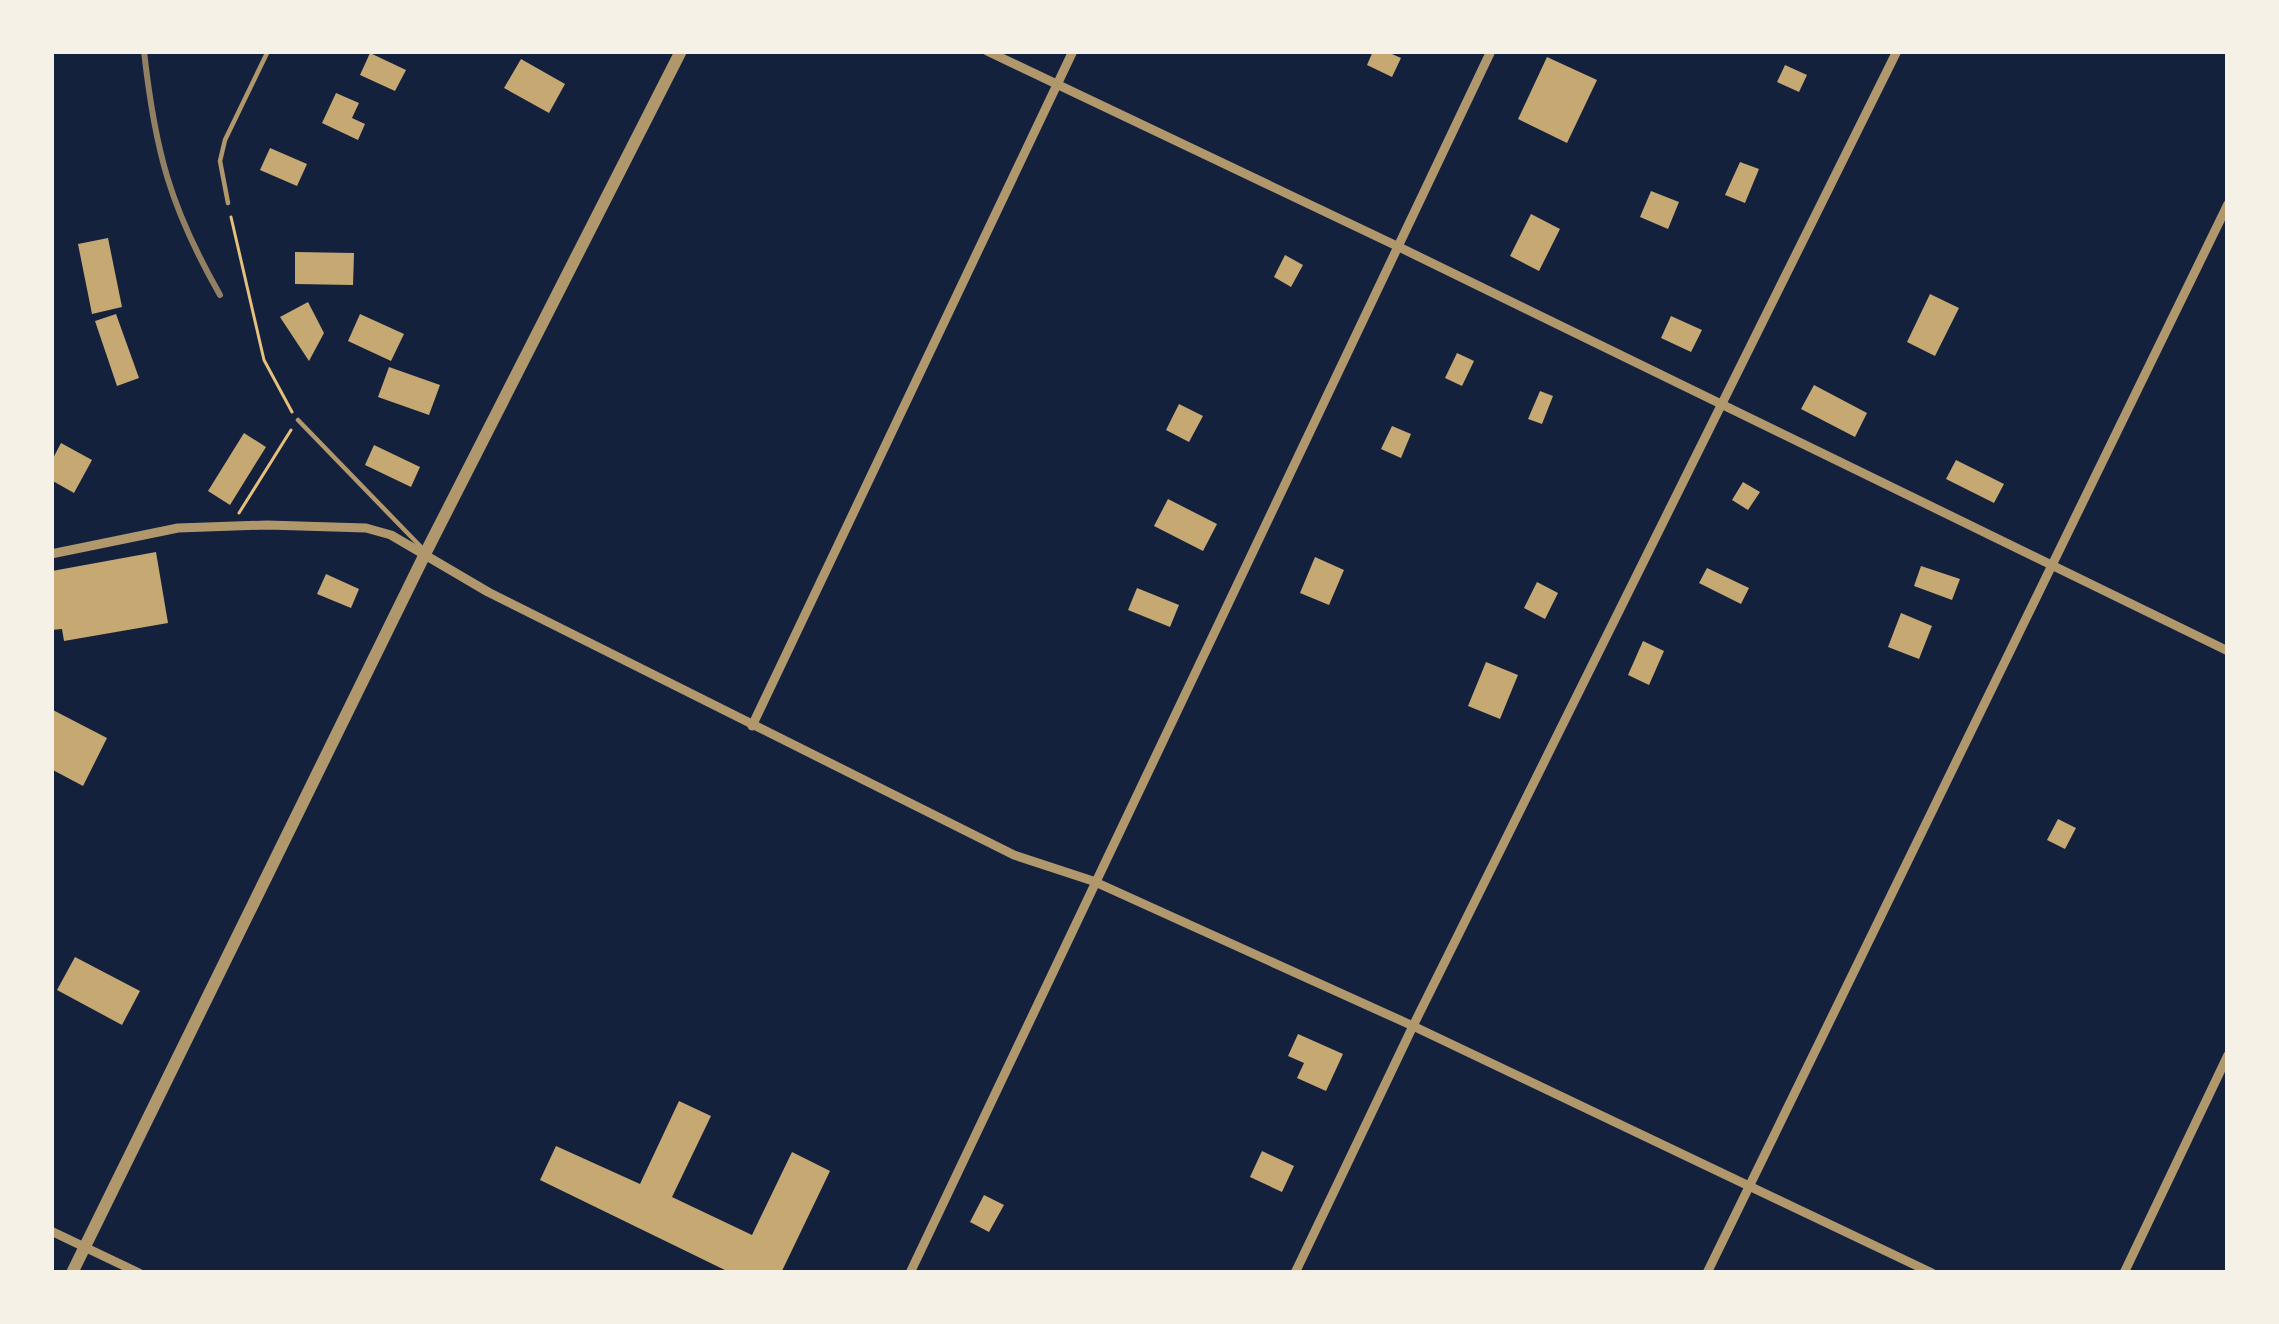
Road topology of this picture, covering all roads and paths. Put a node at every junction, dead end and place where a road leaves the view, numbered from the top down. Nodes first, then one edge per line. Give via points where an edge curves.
1 (268, 51) edge
2 (681, 51) edge
3 (987, 51) edge
4 (1072, 51) edge
5 (1491, 51) edge
6 (1897, 51) edge
7 (1056, 84) junction
8 (227, 203) joint
9 (2228, 204) edge
10 (1400, 247) junction
11 (1719, 406) junction
12 (298, 420) junction
13 (231, 525) junction
14 (426, 552) junction
15 (51, 554) edge
16 (2051, 566) junction
17 (2228, 651) edge
18 (752, 726) junction
19 (1093, 881) junction
20 (1413, 1026) junction
21 (2228, 1055) edge
22 (1750, 1185) junction
23 (51, 1231) edge
24 (84, 1247) junction
25 (72, 1273) edge
26 (139, 1273) edge
27 (910, 1273) edge
28 (1295, 1273) edge
29 (1707, 1273) edge
30 (1932, 1273) edge
31 (2124, 1273) edge

1 - 8 lane via 224,140
2 - 14 street
3 - 7 street
4 - 7 street
5 - 10 street
6 - 11 street
7 - 10 street
7 - 18 street
8 - 12 path via 264,360
9 - 16 street
10 - 11 street
10 - 19 street
11 - 16 street
11 - 20 street
12 - 13 path
12 - 14 lane
13 - 14 street via 366,528
13 - 15 street via 178,527
14 - 18 street via 488,592
14 - 24 street
16 - 17 street
16 - 22 street
18 - 19 street via 1014,855
19 - 20 street
19 - 27 street
20 - 22 street
20 - 28 street
21 - 31 street
22 - 29 street
22 - 30 street
23 - 24 street
24 - 25 street
24 - 26 street

